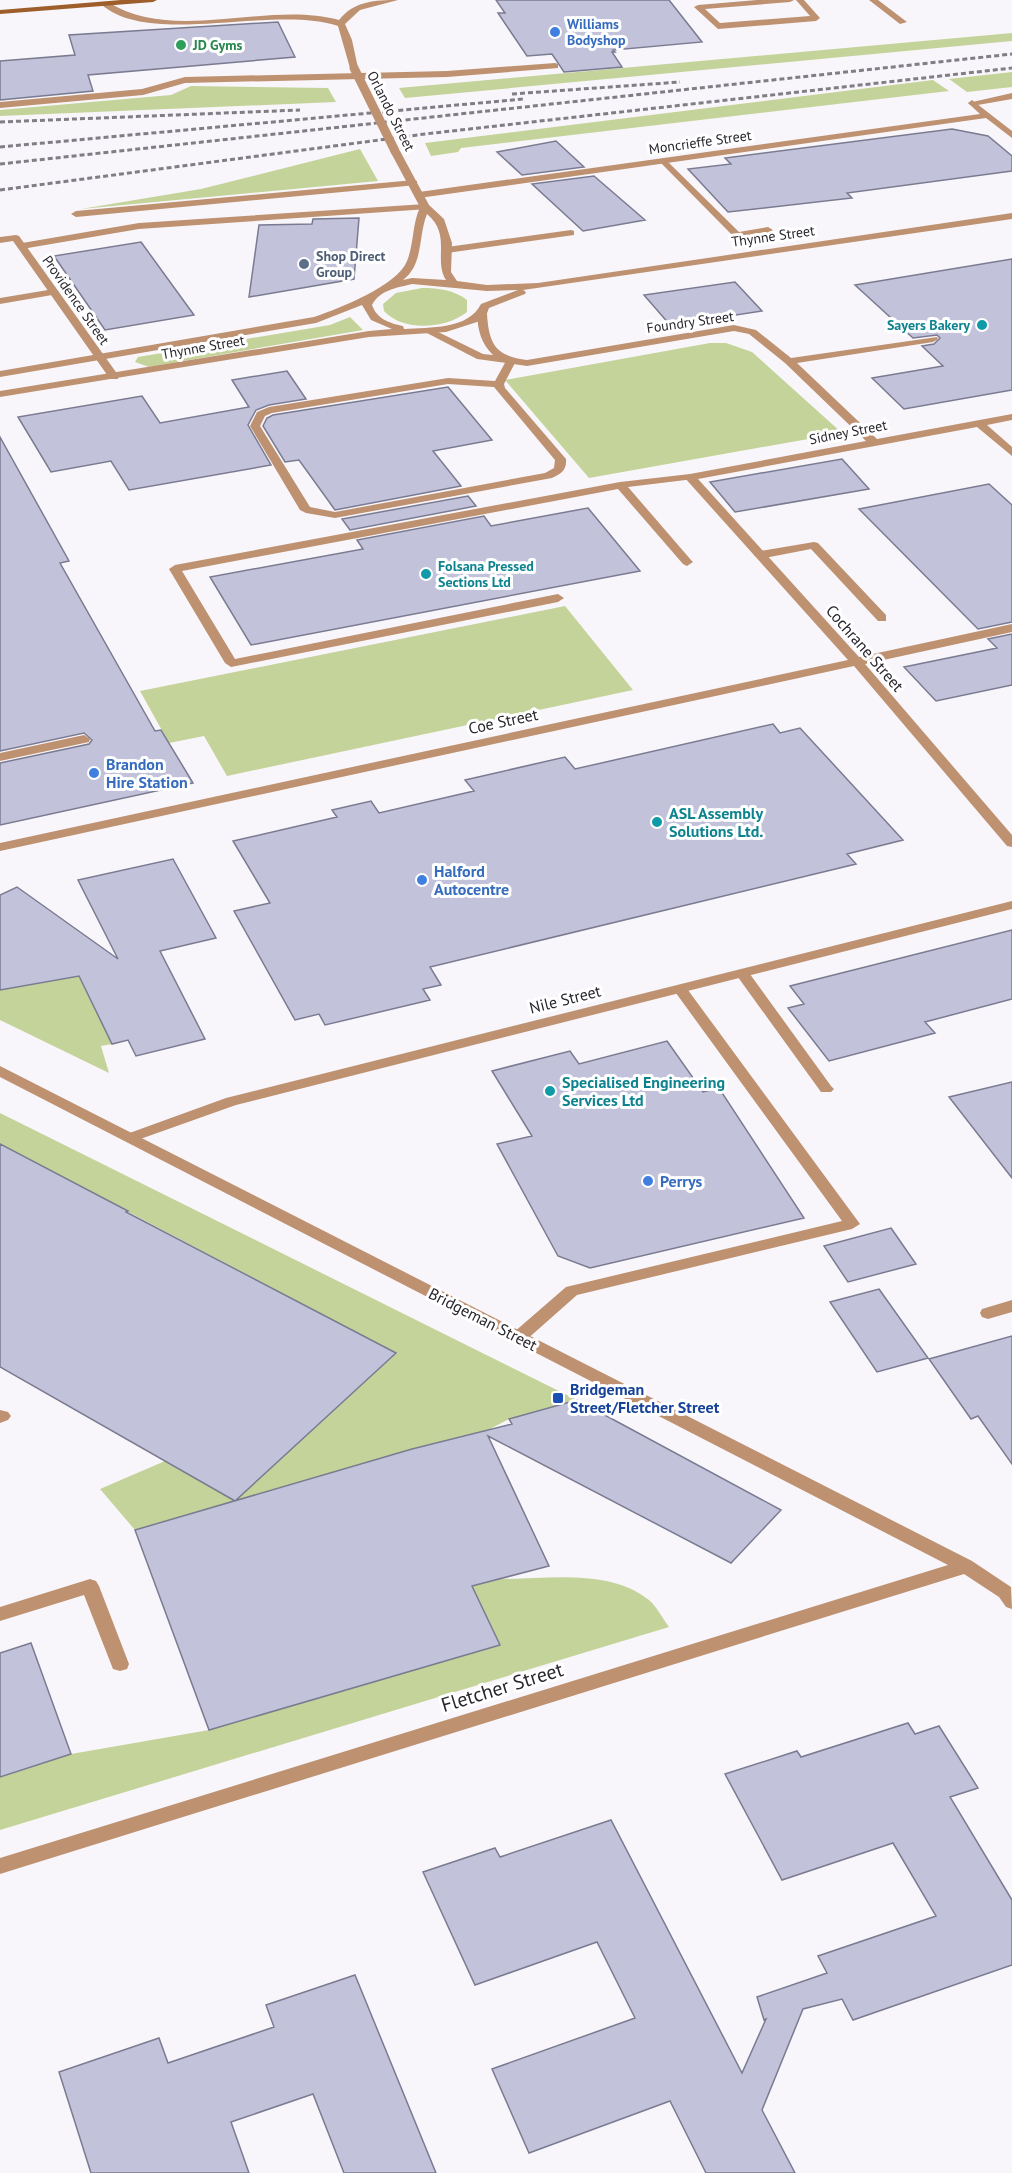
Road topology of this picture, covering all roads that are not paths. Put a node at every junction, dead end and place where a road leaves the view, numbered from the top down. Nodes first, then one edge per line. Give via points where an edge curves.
1 (142, 0) edge
2 (153, 0) edge
3 (394, 0) edge
4 (790, 0) edge
5 (800, 0) edge
6 (873, 0) edge
7 (105, 4) junction
8 (0, 12) edge
9 (766, 22) junction
10 (903, 22) dead end
11 (342, 26) junction
12 (778, 33) dead end
13 (555, 66) dead end
14 (1012, 96) edge
15 (0, 105) edge
16 (985, 116) junction
17 (1012, 135) edge
18 (664, 161) junction
19 (414, 183) junction
20 (419, 195) junction
21 (425, 207) junction
22 (76, 214) dead end
23 (1012, 216) edge
24 (768, 230) dead end
25 (571, 233) dead end
26 (0, 240) edge
27 (19, 242) junction
28 (447, 250) junction
29 (459, 285) junction
30 (538, 286) junction
31 (382, 289) junction
32 (54, 292) junction
33 (371, 297) junction
34 (0, 302) edge
35 (483, 310) junction
36 (411, 330) junction
37 (428, 331) junction
38 (933, 339) dead end
39 (100, 358) junction
40 (508, 361) junction
41 (789, 361) junction
42 (0, 374) edge
43 (114, 377) junction
44 (499, 384) junction
45 (0, 394) edge
46 (1012, 417) edge
47 (979, 423) junction
48 (874, 442) junction
49 (1012, 453) edge
50 (690, 477) junction
51 (620, 485) junction
52 (760, 555) junction
53 (687, 562) dead end
54 (558, 598) dead end
55 (882, 618) dead end
56 (1012, 628) edge
57 (856, 662) junction
58 (84, 740) dead end
59 (0, 757) edge
60 (1012, 843) edge
61 (0, 847) edge
62 (1012, 905) edge
63 (742, 973) junction
64 (680, 989) junction
65 (0, 1071) edge
66 (826, 1089) dead end
67 (129, 1138) junction
68 (1012, 1306) edge
69 (988, 1313) dead end
70 (519, 1338) junction
71 (966, 1566) junction
72 (1010, 1595) edge
73 (0, 1614) edge
74 (120, 1664) dead end
75 (0, 1866) edge

1 - 2 main road
1 - 7 main road
3 - 11 street via 357,8 347,15
4 - 9 street via 698,7 717,26
5 - 9 street via 816,18
6 - 10 street
7 - 8 main road
7 - 11 street via 114,12 141,17 293,8 326,14
9 - 12 street
11 - 19 street, Orlando Street, bridge via 354,68
13 - 15 street via 447,74 185,80 143,92
14 - 16 street via 972,103
16 - 17 street
16 - 18 street, Moncrieffe Street
18 - 20 street, Moncrieffe Street
18 - 24 street via 737,235
19 - 20 street, Orlando Street
19 - 22 street
20 - 21 street, Orlando Street
21 - 27 street via 216,219
21 - 28 street, Orlando Street via 439,219
21 - 31 street via 418,219 414,261
23 - 30 street, Thynne Street
25 - 28 street
26 - 27 street
27 - 32 street, Providence Street
28 - 29 street, Orlando Street via 446,272
29 - 30 street, Thynne Street
29 - 31 street, Thynne Street via 412,281
29 - 35 street via 483,298
30 - 35 street, Thynne Street
31 - 33 street, Thynne Street
32 - 34 street
32 - 39 street, Providence Street
33 - 36 street, Thynne Street via 369,313 378,321
33 - 39 street, Thynne Street via 316,320
35 - 37 street, Thynne Street via 461,326
35 - 40 street via 483,338 490,349
36 - 37 street, Thynne Street
36 - 43 street, Thynne Street
37 - 40 street, Foundry Street via 481,357
38 - 41 street
39 - 42 street, Thynne Street
39 - 43 street, Providence Street
40 - 41 street, Foundry Street via 538,362 734,328 752,332
40 - 44 street
41 - 48 street, Foundry Street
43 - 45 street, Thynne Street
44 - 44 street via 560,459 558,472 335,515 319,514 306,510 255,426 261,414 269,411 448,381
46 - 47 street, Sidney Street
47 - 48 street, Sidney Street
47 - 49 street
48 - 50 street, Sidney Street
50 - 51 street, Sidney Street
50 - 52 street, Cochrane Street
51 - 53 street
51 - 54 street, Sidney Street via 176,569 231,663
52 - 55 street via 814,545
52 - 57 street, Cochrane Street
56 - 57 street, Coe Street
57 - 60 street, Cochrane Street
57 - 61 street, Coe Street
58 - 59 street
62 - 63 street, Nile Street
63 - 64 street, Nile Street
63 - 66 street
64 - 67 street, Nile Street via 231,1101
64 - 70 street via 852,1224 572,1291
65 - 67 street, Bridgeman Street
67 - 70 street, Bridgeman Street
68 - 69 street
70 - 71 street, Bridgeman Street
71 - 72 street
71 - 75 street, Fletcher Street
73 - 74 street via 90,1586

